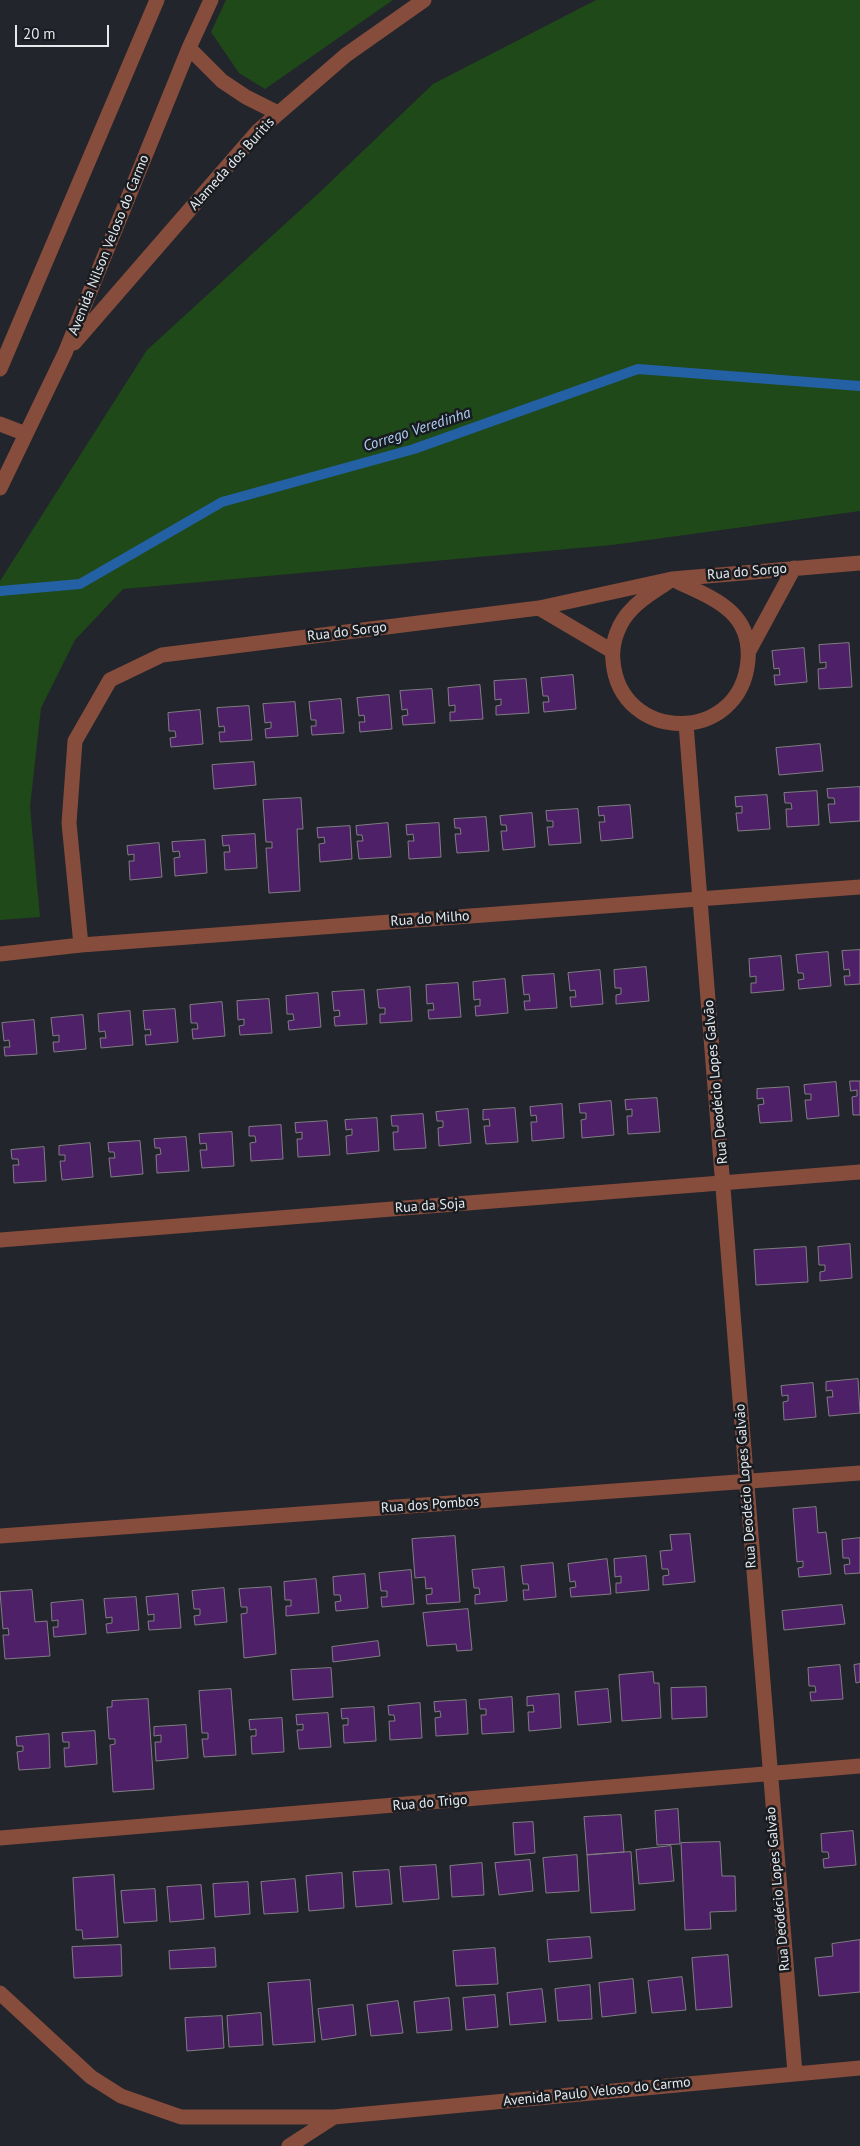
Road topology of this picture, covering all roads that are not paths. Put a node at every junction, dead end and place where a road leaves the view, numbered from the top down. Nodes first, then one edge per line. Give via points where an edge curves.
1 (157, 0) edge
2 (211, 0) edge
3 (424, 0) edge
4 (189, 48) junction
5 (278, 113) junction
6 (65, 353) junction
7 (0, 369) edge
8 (0, 424) edge
9 (26, 434) junction
10 (0, 488) edge
11 (860, 563) edge
12 (794, 568) junction
13 (672, 579) junction
14 (539, 608) junction
15 (748, 650) junction
16 (612, 651) junction
17 (686, 724) junction
18 (860, 887) edge
19 (701, 899) junction
20 (81, 945) junction
21 (0, 954) edge
22 (860, 1172) edge
23 (724, 1183) junction
24 (0, 1240) edge
25 (860, 1473) edge
26 (746, 1482) junction
27 (0, 1536) edge
28 (860, 1766) edge
29 (768, 1775) junction
30 (0, 1838) edge
31 (0, 1993) edge
32 (860, 2068) edge
33 (795, 2072) junction
34 (334, 2117) junction
35 (289, 2146) edge

1 - 7 street
2 - 4 street, Avenida Nilson Veloso do Carmo
3 - 5 street, Alameda dos Buritis via 346,55
4 - 5 street via 222,81
4 - 6 street, Avenida Nilson Veloso do Carmo
5 - 6 street, Alameda dos Buritis via 258,131
6 - 9 street, Avenida Nilson Veloso do Carmo
8 - 9 street
9 - 10 street, Avenida Nilson Veloso do Carmo
11 - 12 street, Rua do Sorgo
12 - 13 street, Rua do Sorgo
12 - 15 street
13 - 14 street, Rua do Sorgo
13 - 15 street via 715,598 732,611 743,630
13 - 16 street via 632,609 618,628
14 - 16 street
14 - 20 street, Rua do Sorgo via 162,655 110,680 75,741 69,823
15 - 17 street via 747,672 739,692 725,708 707,720
16 - 17 street via 614,674 624,696 641,712 662,722
17 - 19 street, Rua Deodécio Lopes Galvão
18 - 19 street, Rua do Milho
19 - 20 street, Rua do Milho
19 - 23 street, Rua Deodécio Lopes Galvão
20 - 21 street, Rua do Milho
22 - 23 street, Rua da Soja
23 - 24 street, Rua da Soja
23 - 26 street, Rua Deodécio Lopes Galvão
25 - 26 street, Rua dos Pombos
26 - 27 street, Rua dos Pombos
26 - 29 street, Rua Deodécio Lopes Galvão
28 - 29 street, Rua do Trigo
29 - 30 street, Rua do Trigo
29 - 33 street, Rua Deodécio Lopes Galvão
31 - 34 street, Avenida Paulo Veloso do Carmo via 91,2077 121,2096 181,2117
32 - 33 street, Avenida Paulo Veloso do Carmo
33 - 34 street, Avenida Paulo Veloso do Carmo
34 - 35 street, Avenida Paulo Veloso do Carmo

